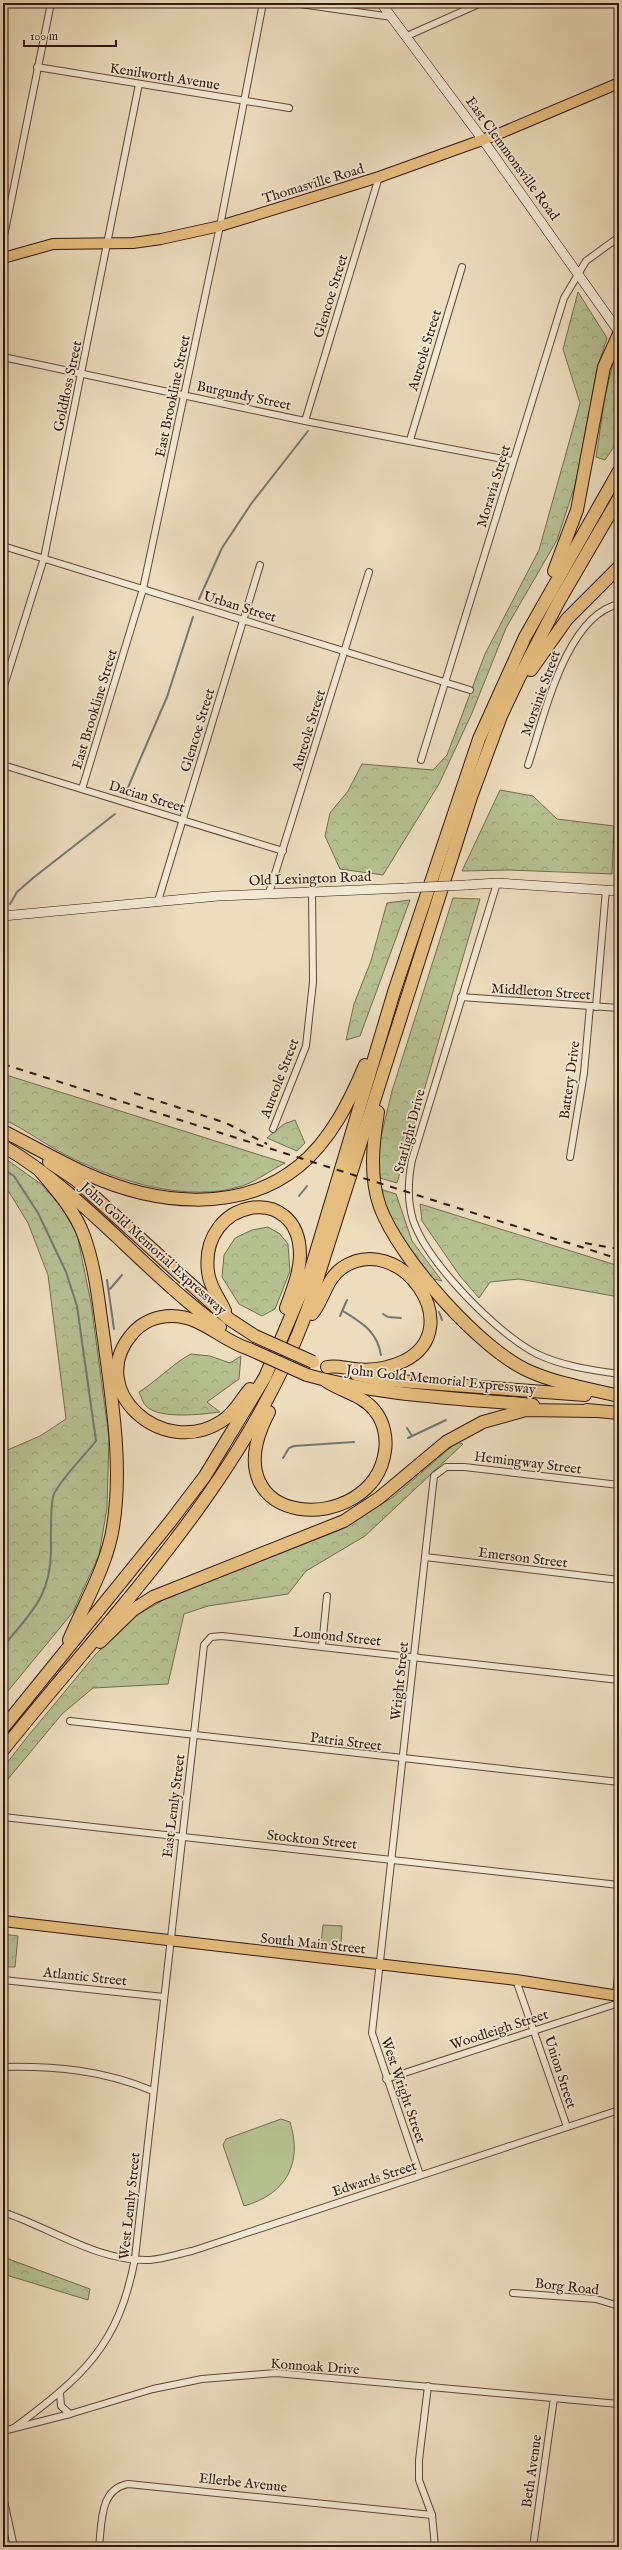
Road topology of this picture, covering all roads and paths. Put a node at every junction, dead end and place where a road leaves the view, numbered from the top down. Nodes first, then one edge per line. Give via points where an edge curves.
1 (51, 3) edge
2 (263, 3) edge
3 (292, 3) edge
4 (382, 3) edge
5 (481, 3) edge
6 (392, 17) junction
7 (407, 36) junction
8 (37, 67) junction
9 (619, 83) edge
10 (139, 84) junction
11 (244, 100) junction
12 (289, 108) dead end
13 (483, 140) junction
14 (379, 177) junction
15 (220, 226) junction
16 (619, 237) edge
17 (3, 241) edge
18 (108, 243) junction
19 (3, 258) edge
20 (462, 267) dead end
21 (578, 273) junction
22 (619, 333) edge
23 (3, 357) edge
24 (82, 374) junction
25 (185, 395) junction
26 (305, 421) junction
27 (410, 440) junction
28 (513, 461) junction
29 (619, 470) edge
30 (619, 498) edge
31 (3, 546) edge
32 (44, 558) junction
33 (260, 566) dead end
34 (619, 567) edge
35 (369, 572) dead end
36 (143, 589) junction
37 (619, 604) edge
38 (538, 612) junction
39 (242, 619) junction
40 (345, 651) junction
41 (446, 683) junction
42 (3, 689) edge
43 (470, 690) dead end
44 (501, 716) junction
45 (421, 760) dead end
46 (3, 765) edge
47 (528, 765) dead end
48 (82, 789) junction
49 (183, 819) junction
50 (283, 852) junction
51 (497, 883) junction
52 (606, 889) junction
53 (619, 890) edge
54 (312, 892) junction
55 (269, 894) junction
56 (158, 901) junction
57 (3, 916) edge
58 (394, 992) junction
59 (461, 997) junction
60 (593, 1006) junction
61 (619, 1008) edge
62 (384, 1072) junction
63 (272, 1129) dead end
64 (3, 1132) edge
65 (3, 1146) edge
66 (570, 1157) dead end
67 (40, 1171) junction
68 (229, 1319) junction
69 (287, 1324) junction
70 (301, 1327) junction
71 (250, 1349) junction
72 (327, 1367) junction
73 (619, 1374) edge
74 (263, 1381) junction
75 (326, 1381) junction
76 (277, 1382) junction
77 (619, 1396) edge
78 (619, 1400) edge
79 (595, 1411) junction
80 (619, 1413) edge
81 (436, 1473) joint
82 (619, 1485) edge
83 (425, 1557) junction
84 (619, 1580) edge
85 (326, 1596) dead end
86 (322, 1646) junction
87 (62, 1655) junction
88 (414, 1656) junction
89 (202, 1674) joint
90 (619, 1680) edge
91 (43, 1700) junction
92 (70, 1721) dead end
93 (3, 1728) edge
94 (194, 1735) junction
95 (3, 1750) edge
96 (403, 1759) junction
97 (619, 1782) edge
98 (3, 1817) edge
99 (182, 1837) junction
100 (392, 1860) junction
101 (619, 1885) edge
102 (3, 1921) edge
103 (170, 1941) junction
104 (380, 1964) junction
105 (619, 1965) edge
106 (3, 1980) edge
107 (516, 1980) junction
108 (164, 1997) junction
109 (618, 1998) edge
110 (534, 2030) junction
111 (3, 2067) edge
112 (386, 2079) junction
113 (153, 2091) junction
114 (619, 2110) edge
115 (567, 2127) junction
116 (420, 2175) junction
117 (3, 2212) edge
118 (135, 2258) junction
119 (513, 2293) dead end
120 (619, 2306) edge
121 (428, 2386) junction
122 (60, 2392) junction
123 (554, 2398) junction
124 (619, 2404) edge
125 (70, 2414) junction
126 (14, 2428) junction
127 (3, 2430) edge
128 (3, 2496) edge
129 (432, 2515) junction
130 (14, 2547) edge
131 (99, 2547) edge
132 (435, 2547) edge
133 (533, 2547) edge

1 - 8 street
2 - 11 street, East Brookline Street
3 - 6 street
4 - 6 main road, East Clemmonsville Road
5 - 7 street
6 - 7 main road, East Clemmonsville Road
7 - 13 main road, East Clemmonsville Road
8 - 10 street, Kenilworth Avenue
8 - 17 street
9 - 13 main road, Thomasville Road
10 - 11 street, Kenilworth Avenue
10 - 18 street, Goldfloss Street
11 - 12 street, Kenilworth Avenue
11 - 15 street, East Brookline Street
13 - 14 main road, Thomasville Road
13 - 21 main road, East Clemmonsville Road
14 - 15 main road, Thomasville Road
14 - 26 street, Glencoe Street
15 - 18 main road, Thomasville Road via 162,239
15 - 25 street, East Brookline Street
16 - 21 street, Moravia Street via 586,261
18 - 19 main road, Thomasville Road via 53,244
18 - 24 street, Goldfloss Street
20 - 27 street, Aureole Street
21 - 22 main road, East Clemmonsville Road
21 - 28 street, Moravia Street via 564,298
22 - 38 highway via 604,367 577,510
23 - 24 street, Burgundy Street
24 - 25 street, Burgundy Street
24 - 32 street, Goldfloss Street
25 - 26 street, Burgundy Street
25 - 36 street, East Brookline Street
26 - 27 street, Burgundy Street
27 - 28 street, Burgundy Street
28 - 41 street, Moravia Street
29 - 38 highway
30 - 44 highway via 559,601
31 - 32 street, Urban Street
32 - 36 street, Urban Street
32 - 42 street, Goldfloss Street
33 - 39 street, Glencoe Street
34 - 44 highway via 566,619
35 - 40 street, Aureole Street
36 - 39 street, Urban Street
36 - 48 street, East Brookline Street
37 - 47 street, Morsinie Street via 595,616 565,654
38 - 58 highway via 479,738
39 - 40 street, Urban Street
39 - 49 street, Glencoe Street
40 - 41 street, Urban Street
40 - 50 street, Aureole Street
41 - 43 street, Urban Street
41 - 45 street, Moravia Street
44 - 62 highway via 471,797
46 - 48 street, Dacian Street
48 - 49 street, Dacian Street
49 - 50 street, Dacian Street
49 - 56 street, Glencoe Street
50 - 55 street, Aureole Street
51 - 52 main road, Old Lexington Road
51 - 54 main road, Old Lexington Road, bridge
51 - 59 street, Starlight Drive
52 - 53 main road, Old Lexington Road
52 - 60 street, Battery Drive
54 - 55 main road, Old Lexington Road
54 - 63 street, Aureole Street via 313,982 306,1046
55 - 56 main road, Old Lexington Road
56 - 57 main road, Old Lexington Road
58 - 64 highway via 359,1080 336,1122 320,1145 300,1165 262,1188 235,1196 210,1199 180,1200 145,1193 87,1174
58 - 69 highway via 311,1269
59 - 60 street, Middleton Street
59 - 73 street, Starlight Drive via 409,1174 408,1193 417,1229 433,1255 478,1309 512,1338 554,1361
60 - 61 street, Middleton Street
60 - 66 street, Battery Drive
62 - 70 highway
62 - 77 highway via 373,1154 374,1183 382,1212 402,1249 460,1317 497,1351 530,1372
64 - 68 highway, John Gold Memorial Expressway via 76,1180
65 - 67 highway, John Gold Memorial Expressway
67 - 71 highway, John Gold Memorial Expressway via 64,1188 200,1312
67 - 87 highway via 67,1204 84,1236 96,1285 115,1424 116,1497 113,1528 107,1552
68 - 69 highway via 210,1282 207,1262 210,1244 216,1231 228,1217 244,1208 262,1207 275,1211 285,1218 299,1240 300,1263 286,1308
68 - 72 highway, John Gold Memorial Expressway, bridge via 255,1336
69 - 74 highway
70 - 72 highway via 315,1310 324,1290 336,1273 355,1262 372,1259 388,1263 405,1272 419,1286 427,1301 431,1318 426,1340 417,1352 404,1361 378,1368 361,1369 337,1365
70 - 76 highway
71 - 74 highway via 191,1319 173,1316 155,1318 134,1332 124,1345 119,1364 121,1389 129,1404 144,1421 162,1430 189,1434 200,1432 223,1421 236,1409 249,1390
71 - 75 highway, John Gold Memorial Expressway, bridge
72 - 78 highway, John Gold Memorial Expressway via 386,1380 564,1392
74 - 87 highway via 201,1481
75 - 76 highway via 360,1398 377,1413 383,1428 385,1453 375,1476 358,1493 335,1506 308,1512 291,1509 274,1500 264,1489 256,1471 256,1443 277,1396
75 - 79 highway, John Gold Memorial Expressway via 395,1392
76 - 91 highway via 238,1449 182,1531
79 - 80 highway, John Gold Memorial Expressway
79 - 91 highway via 526,1410 483,1422 446,1442 379,1498 344,1521 153,1596 108,1633 72,1673
81 - 82 street, Hemingway Street via 446,1467 464,1467
81 - 83 street, Wright Street via 429,1499
83 - 84 street, Emerson Street
83 - 88 street, Wright Street
85 - 86 street
86 - 88 street, Lomond Street
86 - 89 street, Lomond Street via 211,1637 204,1645
87 - 93 highway
88 - 90 street, Lomond Street
88 - 96 street, Wright Street
89 - 94 street, East Lemly Street
91 - 95 highway
92 - 94 street, Patria Street
94 - 96 street, Patria Street
94 - 99 street, East Lemly Street
96 - 97 street, Patria Street
96 - 100 street, Wright Street
98 - 99 street, Stockton Street
99 - 100 street, Stockton Street
99 - 103 street, East Lemly Street
100 - 101 street, Stockton Street
100 - 104 street, Wright Street
102 - 103 main road, South Main Street
103 - 104 main road, South Main Street
103 - 108 street, West Lemly Street
104 - 107 main road, South Main Street
104 - 112 street, West Wright Street via 372,2034
105 - 109 street
106 - 108 street, Atlantic Street
107 - 109 main road, South Main Street
107 - 110 street, Union Street
108 - 113 street, West Lemly Street
109 - 110 street, Woodleigh Street
110 - 112 street, Woodleigh Street
110 - 115 street, Union Street
111 - 113 street via 56,2066 134,2083
112 - 116 street, West Wright Street
113 - 118 street, West Lemly Street
114 - 115 street, Edwards Street
115 - 116 street, Edwards Street
116 - 118 street, Edwards Street via 192,2251 150,2260
117 - 118 street, Edwards Street via 99,2252
118 - 122 street, West Lemly Street via 130,2291 107,2340 86,2368
119 - 120 street, Borg Road via 596,2300
121 - 123 street, Konnoak Drive
121 - 125 street, Konnoak Drive via 276,2373 214,2376 153,2389
121 - 129 street via 419,2480
122 - 125 street via 61,2406
122 - 126 street, West Lemly Street
123 - 124 street, Konnoak Drive
123 - 133 street, Beth Avenue
125 - 126 street, Konnoak Drive
126 - 127 street, Konnoak Drive
128 - 130 street
129 - 131 street, Ellerbe Avenue via 128,2484 117,2488 106,2500
129 - 132 street

